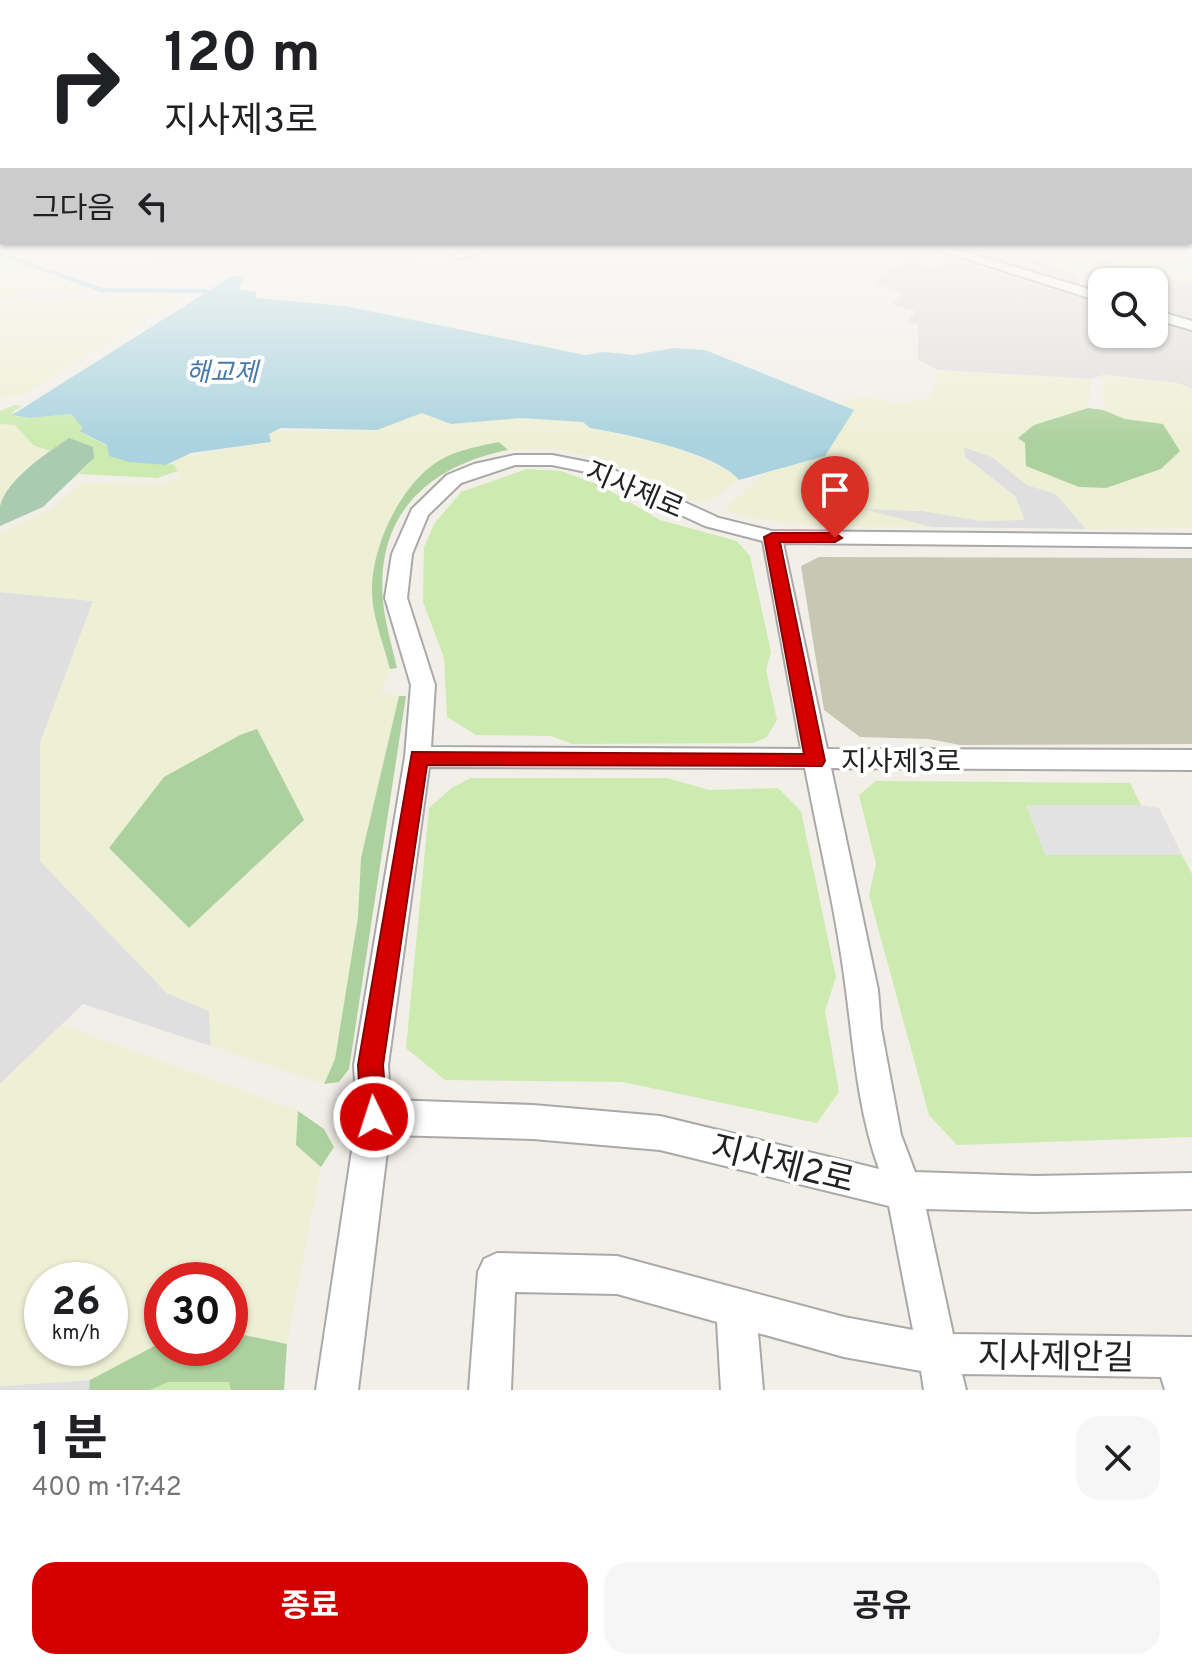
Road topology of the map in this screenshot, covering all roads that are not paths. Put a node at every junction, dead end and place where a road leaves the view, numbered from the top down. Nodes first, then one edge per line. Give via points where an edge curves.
1 (1168, 318) edge
2 (1192, 326) edge
3 (772, 537) junction
4 (1192, 541) edge
5 (418, 757) junction
6 (1192, 760) edge
7 (815, 761) junction
8 (374, 1117) junction
9 (904, 1190) junction
10 (1192, 1191) edge
11 (736, 1306) junction
12 (1184, 1368) edge
13 (941, 1372) edge
14 (337, 1390) edge
15 (490, 1390) edge
16 (742, 1390) edge

1 - 2 street
3 - 4 street, 지사제로
3 - 5 street, 지사제로 via 712,522 575,464 515,460 454,479 419,513 397,575 396,598 423,685
3 - 7 street
5 - 7 street, 지사제3로
5 - 8 street, 지사제로 via 371,1065
6 - 7 street, 지사제3로
7 - 9 street via 862,990 884,1135
8 - 9 street, 지사제2로 via 660,1133
8 - 14 street, 지사제로
9 - 10 street, 지사제2로 via 971,1195
9 - 13 street
11 - 13 street, 지사제안길
11 - 15 street, 지사제안길 via 617,1275 497,1272
11 - 16 street
12 - 13 street, 지사제안길

